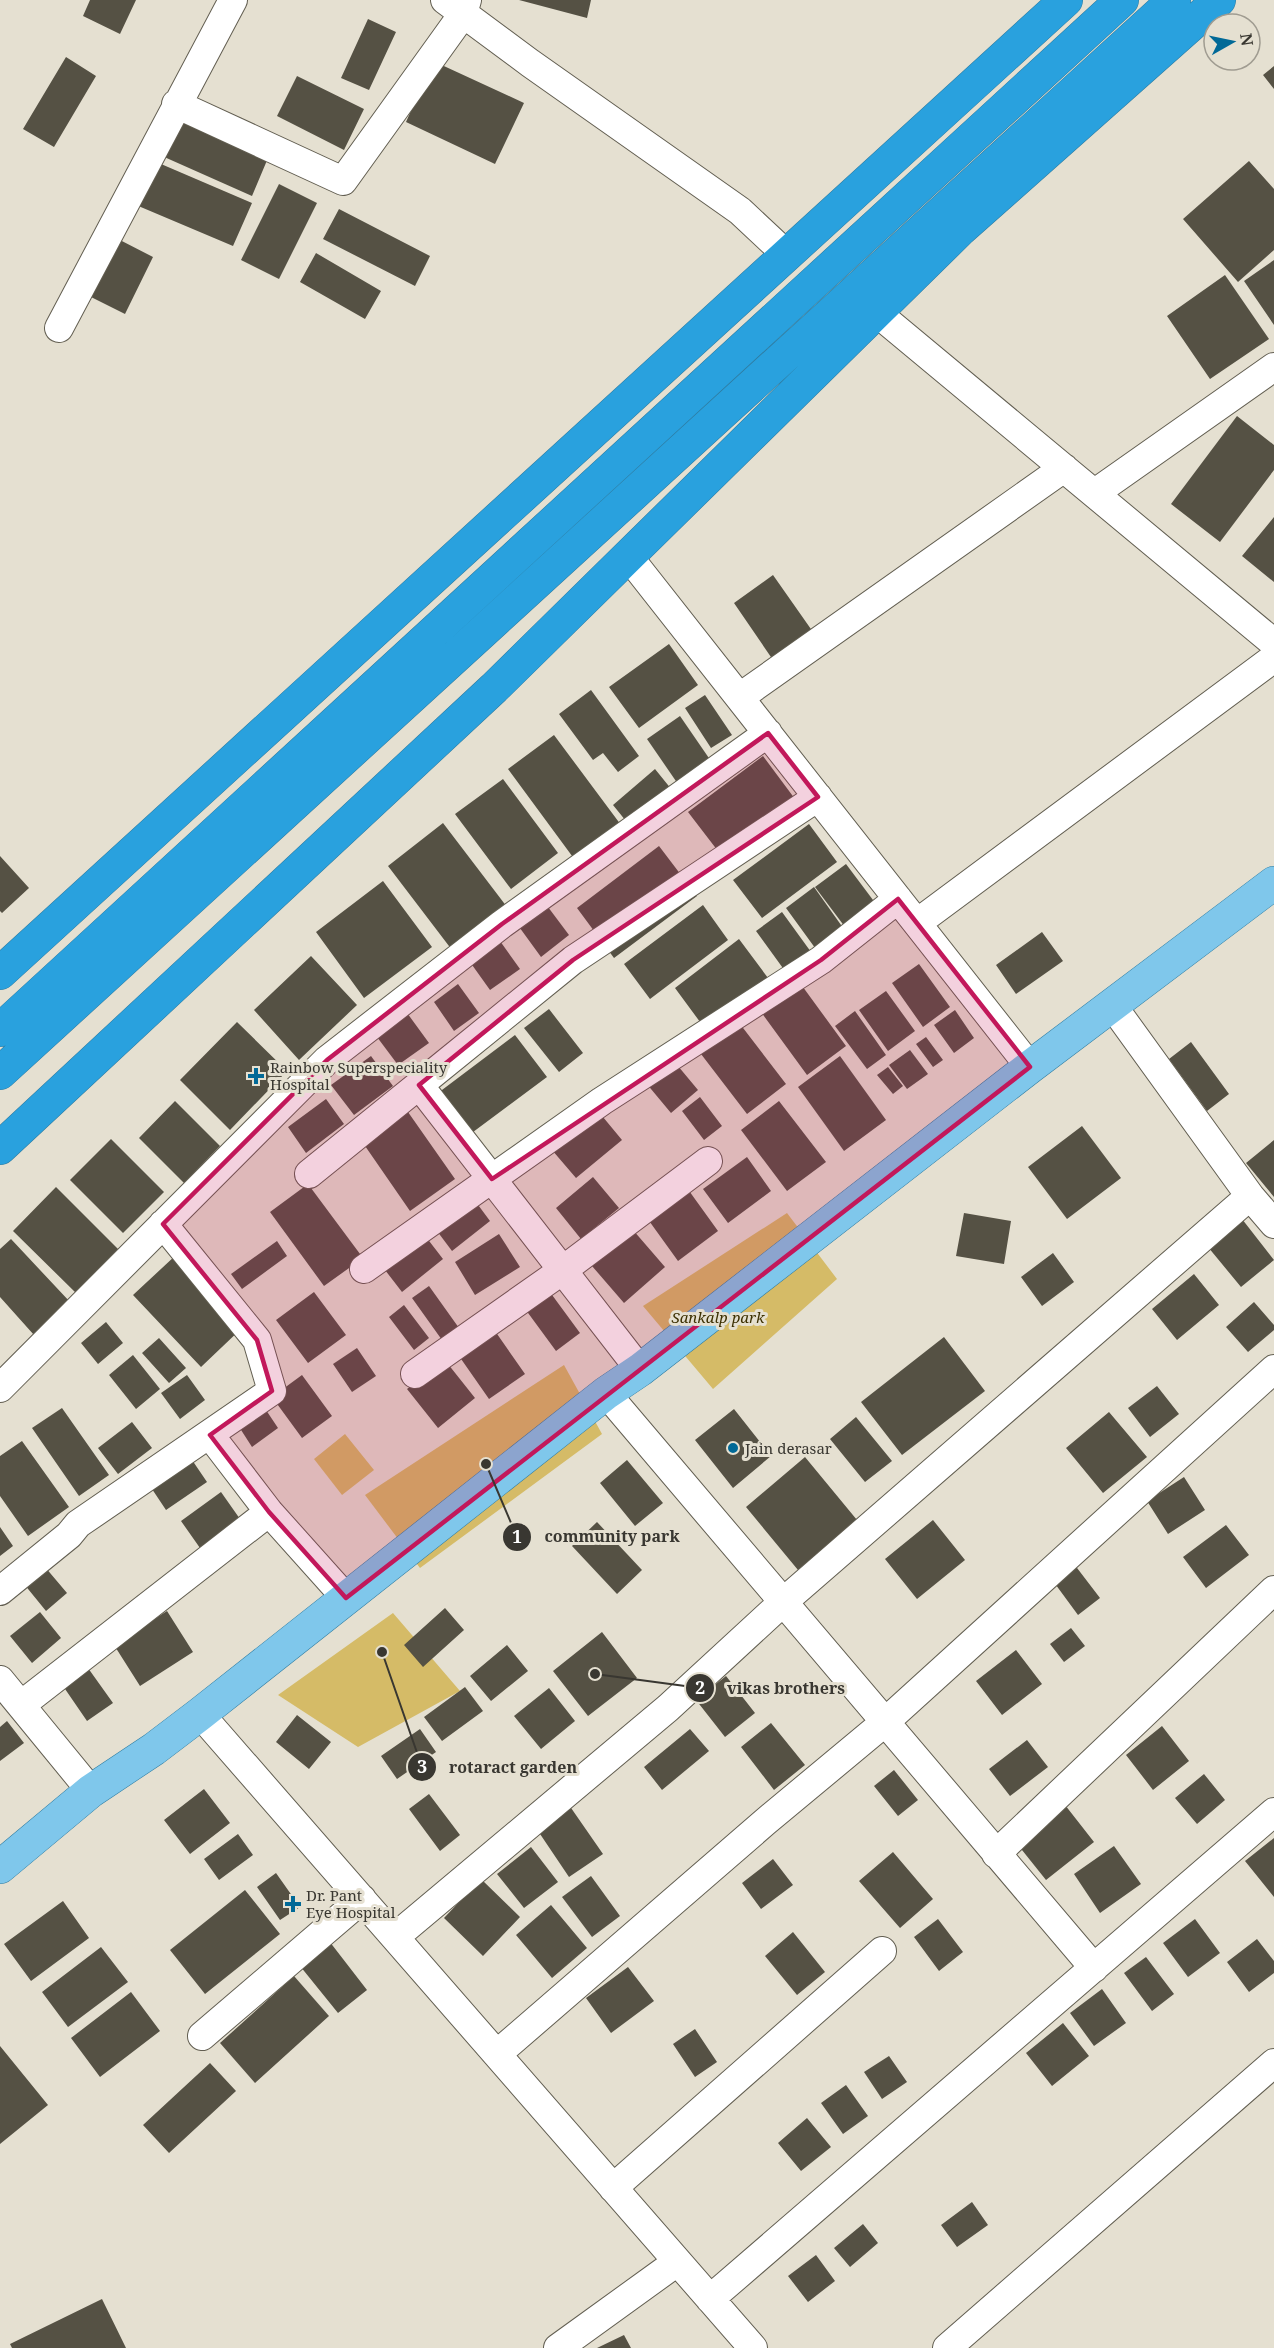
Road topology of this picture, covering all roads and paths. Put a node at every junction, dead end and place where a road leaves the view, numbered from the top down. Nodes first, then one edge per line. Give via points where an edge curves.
1 (233, 0) edge
2 (1066, 0) edge
3 (1122, 0) edge
4 (1174, 0) edge
5 (1219, 0) edge
6 (458, 4) edge
7 (176, 104) junction
8 (787, 255) junction
9 (876, 312) junction
10 (59, 328) dead end
11 (1274, 367) edge
12 (1064, 468) junction
13 (1095, 493) junction
14 (628, 556) junction
15 (1274, 643) edge
16 (456, 656) junction
17 (1274, 658) edge
18 (485, 696) junction
19 (740, 698) junction
20 (768, 733) junction
21 (818, 797) junction
22 (1274, 883) edge
23 (898, 899) junction
24 (917, 923) junction
25 (0, 973) edge
26 (1112, 1005) junction
27 (0, 1030) edge
28 (1030, 1067) junction
29 (0, 1073) edge
30 (419, 1085) junction
31 (0, 1148) edge
32 (708, 1161) dead end
33 (309, 1174) dead end
34 (492, 1179) junction
35 (1250, 1196) junction
36 (163, 1224) junction
37 (1274, 1224) edge
38 (364, 1269) dead end
39 (563, 1270) junction
40 (1274, 1369) edge
41 (640, 1370) junction
42 (415, 1374) dead end
43 (0, 1388) edge
44 (606, 1393) junction
45 (210, 1435) junction
46 (269, 1512) junction
47 (1274, 1590) edge
48 (0, 1591) edge
49 (346, 1598) junction
50 (782, 1604) junction
51 (0, 1680) edge
52 (21, 1705) junction
53 (200, 1714) junction
54 (884, 1723) junction
55 (91, 1791) junction
56 (1274, 1812) edge
57 (996, 1854) junction
58 (0, 1867) edge
59 (362, 1899) junction
60 (395, 1936) junction
61 (882, 1951) dead end
62 (1094, 1968) junction
63 (202, 2036) dead end
64 (497, 2054) junction
65 (1274, 2063) edge
66 (613, 2188) junction
67 (677, 2262) junction
68 (710, 2299) junction
69 (558, 2348) edge
70 (753, 2348) edge
71 (947, 2348) edge

1 - 7 street
2 - 8 highway
3 - 27 highway
4 - 16 highway
5 - 9 highway via 961,229
6 - 7 street via 344,181
6 - 8 street via 740,211
7 - 10 street
8 - 25 highway
9 - 12 street
9 - 14 highway
11 - 13 street
12 - 13 street
12 - 19 street
13 - 15 street
14 - 18 highway
14 - 19 street
16 - 18 highway
16 - 29 highway
17 - 24 street
18 - 31 highway
19 - 20 street
20 - 21 street
20 - 36 street via 502,924 327,1060
21 - 23 street
21 - 30 street via 573,960
22 - 26 main road
23 - 24 street
23 - 34 street via 821,960 602,1101
24 - 28 street
26 - 28 main road
26 - 35 street
28 - 41 main road
30 - 33 street
30 - 34 street
32 - 39 street
34 - 38 street
34 - 39 street
35 - 37 street
35 - 50 street
36 - 43 street
36 - 45 street via 257,1340 272,1391
39 - 41 street
39 - 42 street
40 - 54 street
41 - 44 main road
44 - 49 main road
44 - 50 street
45 - 46 street
45 - 48 street via 78,1524
46 - 49 street
46 - 52 street
47 - 57 street
49 - 53 main road
50 - 54 street
50 - 60 street via 668,1708
51 - 52 street
52 - 55 street
53 - 55 main road
53 - 59 street
54 - 57 street
54 - 64 street
55 - 58 main road
56 - 62 street
57 - 62 street
59 - 60 street
59 - 63 street
60 - 64 street
61 - 66 street
62 - 68 street
64 - 66 street
65 - 71 street
66 - 67 street
67 - 68 street
67 - 69 street
68 - 70 street

